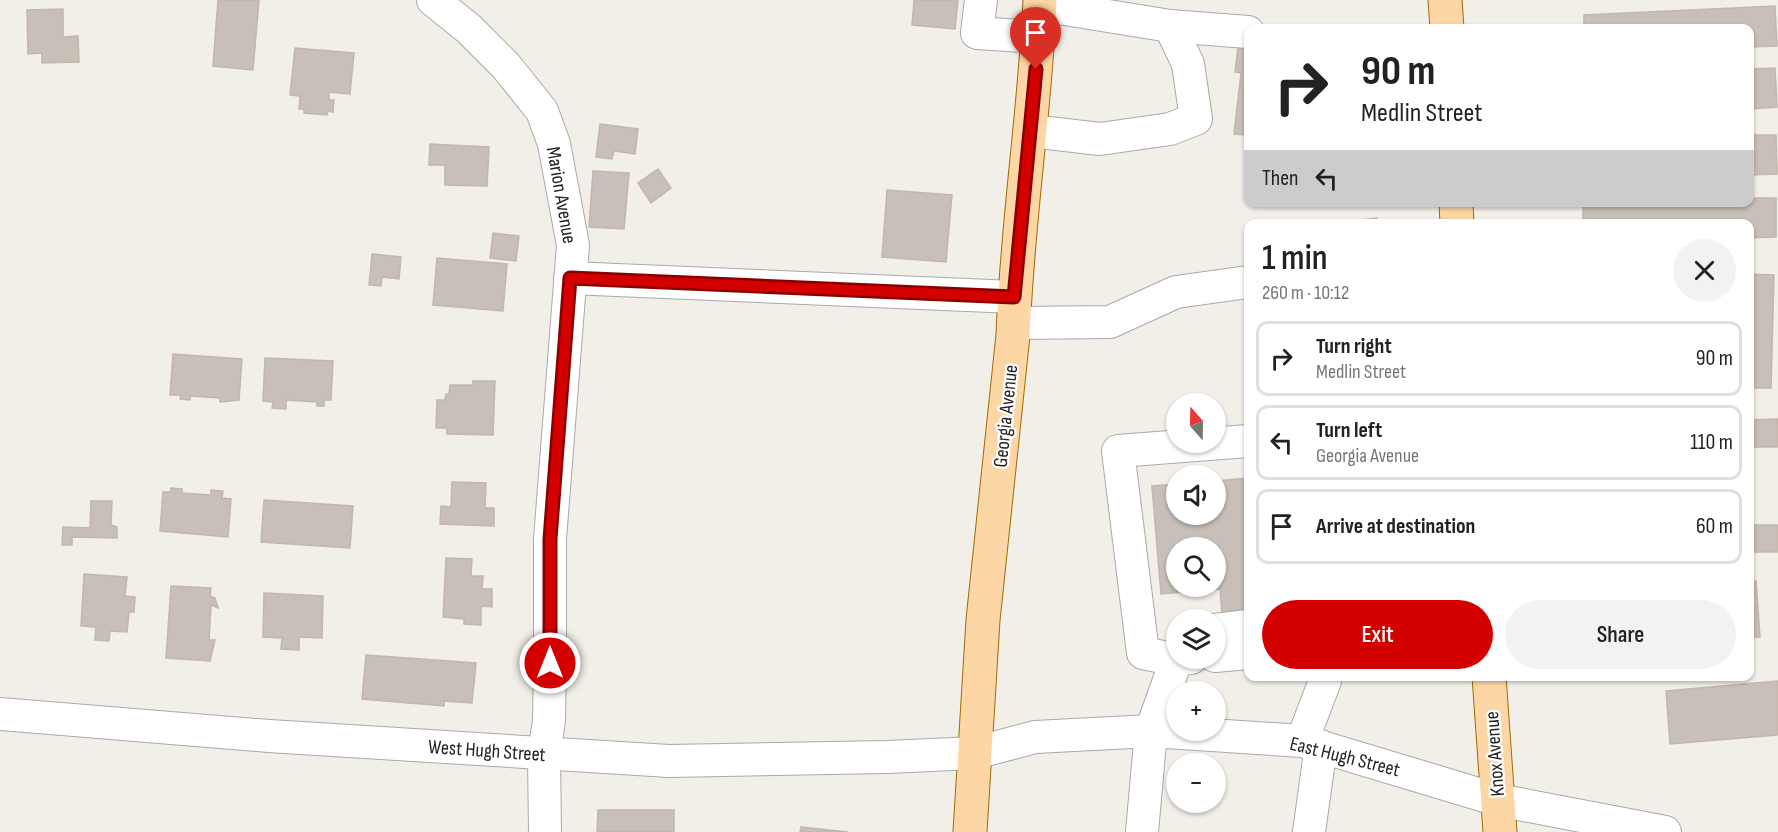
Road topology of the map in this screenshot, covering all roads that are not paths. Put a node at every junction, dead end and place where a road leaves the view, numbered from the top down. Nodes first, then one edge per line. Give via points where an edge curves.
1 (433, 0) edge
2 (981, 0) edge
3 (1445, 0) edge
4 (1040, 2) edge
5 (1447, 24) edge
6 (1170, 26) junction
7 (1244, 32) edge
8 (1038, 37) junction
9 (1031, 131) junction
10 (570, 278) junction
11 (1244, 283) edge
12 (1014, 310) junction
13 (1244, 441) edge
14 (1244, 626) edge
15 (1226, 629) edge
16 (1244, 653) edge
17 (1226, 655) edge
18 (1166, 657) edge
19 (1178, 669) edge
20 (1325, 681) edge
21 (1489, 681) edge
22 (0, 714) edge
23 (1151, 731) junction
24 (1312, 744) junction
25 (544, 753) junction
26 (975, 753) junction
27 (1499, 816) edge
28 (544, 832) edge
29 (970, 832) edge
30 (1142, 832) edge
31 (1309, 832) edge
32 (1665, 832) edge

1 - 10 street, Marion Avenue via 506,66 542,111 563,185 573,245
2 - 8 street via 976,33
3 - 5 main road
4 - 6 street
4 - 8 main road, Georgia Avenue
6 - 7 street
6 - 9 street via 1188,64 1196,119 1170,129 1100,139
8 - 9 main road, Georgia Avenue
9 - 12 main road, Georgia Avenue
10 - 12 street
10 - 25 street, Marion Avenue via 550,539 549,709
11 - 12 street via 1176,292 1110,322
12 - 26 main road, Georgia Avenue via 983,620
13 - 18 street via 1118,451 1143,653
14 - 15 street
16 - 17 street
19 - 23 street
20 - 24 street
21 - 27 main road, Knox Avenue
22 - 25 street, West Hugh Street
23 - 24 street, East Hugh Street
23 - 26 street, East Hugh Street via 1035,737
23 - 30 street
24 - 27 street, East Hugh Street
24 - 31 street
25 - 26 street, West Hugh Street via 734,761
25 - 28 street, Marion Avenue
26 - 29 main road, Georgia Avenue
27 - 32 street, East Hugh Street

